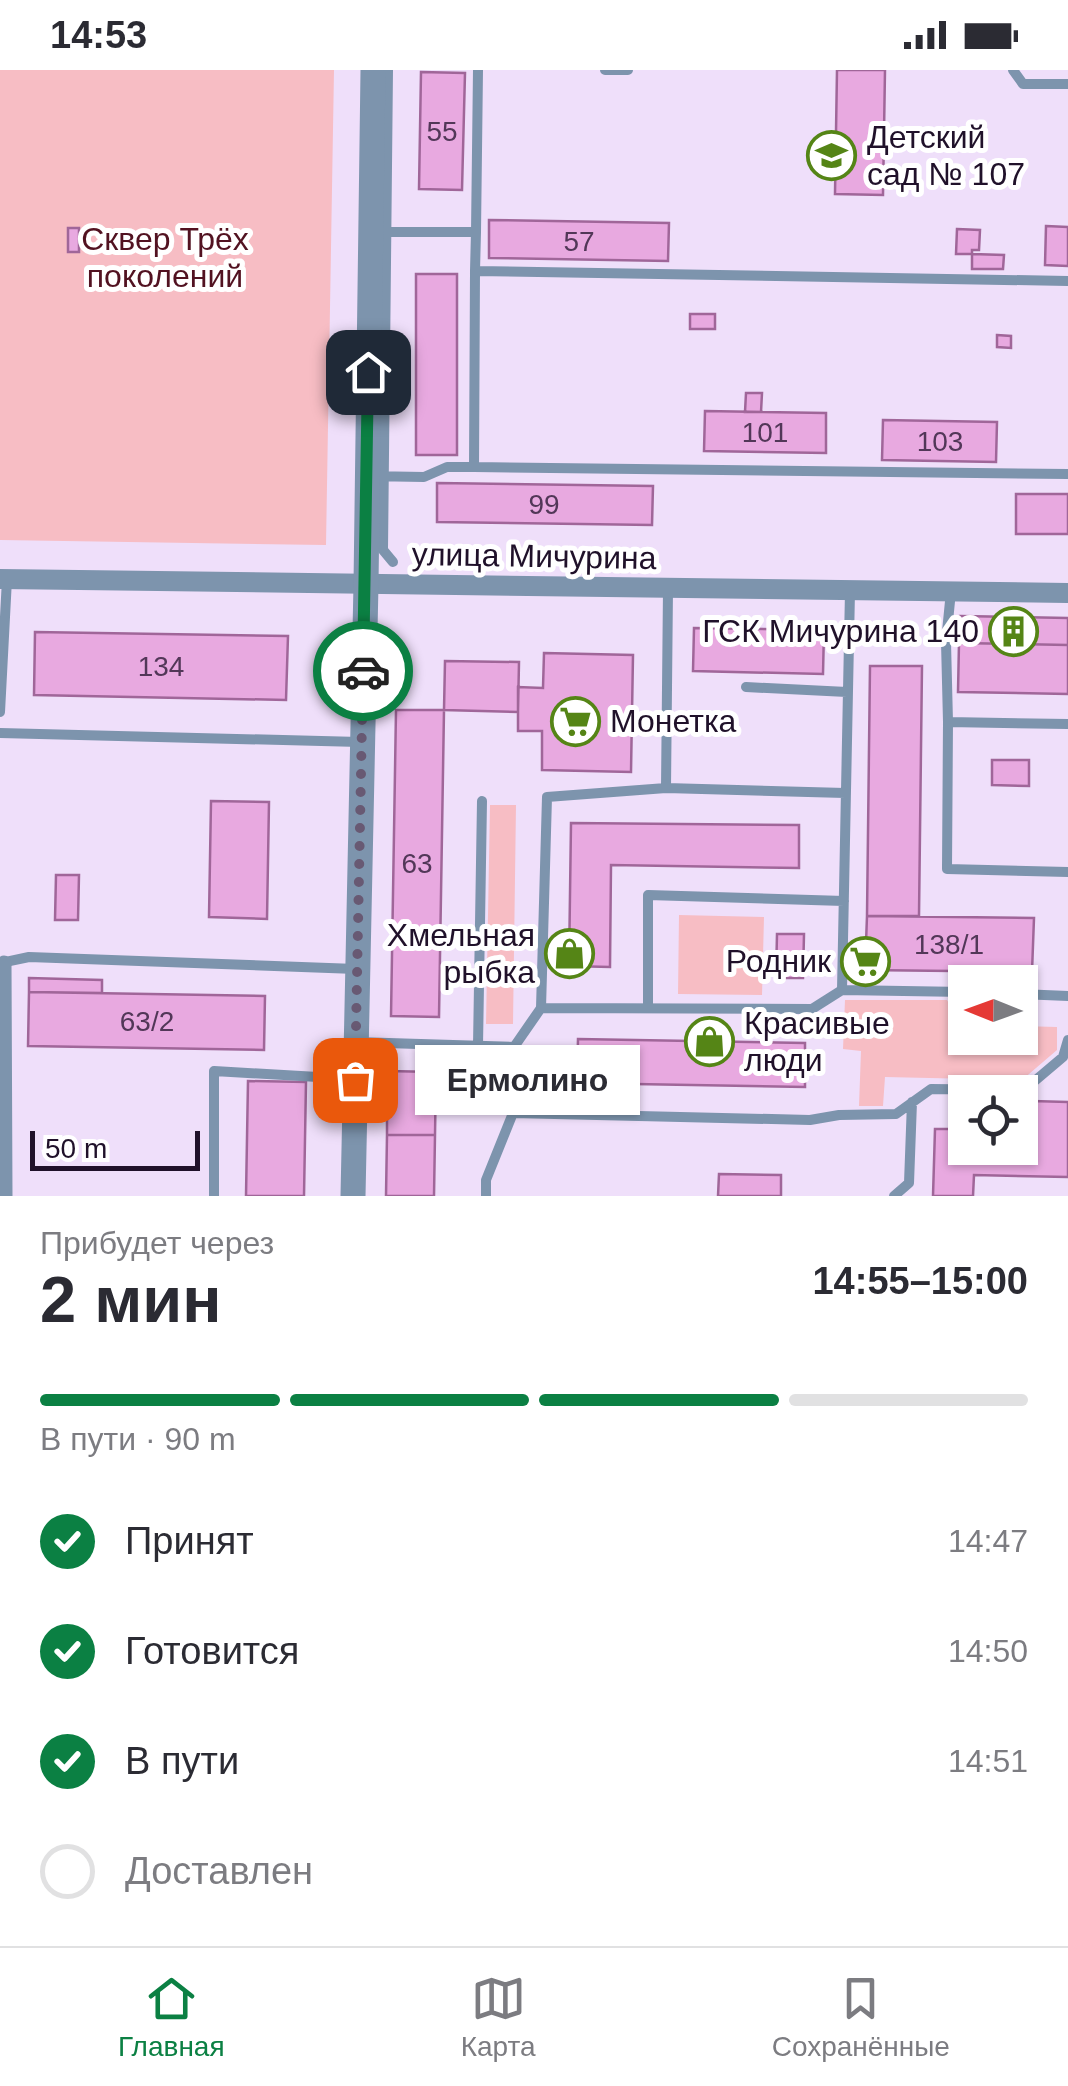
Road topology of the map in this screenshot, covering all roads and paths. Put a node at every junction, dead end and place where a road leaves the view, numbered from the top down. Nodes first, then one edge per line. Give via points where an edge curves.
1 (373, 70) edge
2 (388, 70) edge
3 (478, 70) edge
4 (605, 70) edge
5 (628, 70) edge
6 (1013, 70) edge
7 (1068, 84) edge
8 (379, 232) junction
9 (476, 232) junction
10 (475, 271) junction
11 (1068, 281) edge
12 (474, 466) junction
13 (1068, 474) edge
14 (374, 476) junction
15 (393, 562) dead end
16 (3, 579) edge
17 (366, 584) junction
18 (668, 588) junction
19 (850, 591) junction
20 (951, 591) junction
21 (1068, 593) edge
22 (746, 687) dead end
23 (847, 692) junction
24 (0, 712) edge
25 (948, 722) junction
26 (1068, 724) edge
27 (0, 733) edge
28 (361, 742) junction
29 (666, 788) junction
30 (846, 792) junction
31 (482, 801) dead end
32 (1068, 872) edge
33 (844, 901) junction
34 (2, 963) edge
35 (357, 969) junction
36 (842, 990) junction
37 (948, 992) edge
38 (1038, 995) edge
39 (1068, 996) edge
40 (541, 1008) junction
41 (648, 1008) junction
42 (1068, 1040) edge
43 (356, 1042) junction
44 (478, 1046) junction
45 (514, 1047) junction
46 (355, 1080) junction
47 (912, 1102) junction
48 (513, 1113) junction
49 (6, 1196) edge
50 (214, 1196) edge
51 (353, 1196) edge
52 (486, 1196) edge
53 (894, 1196) edge

1 - 8 street
2 - 8 lane
3 - 9 lane
4 - 5 lane
6 - 7 lane via 1023,84
8 - 9 lane
8 - 14 street
9 - 10 lane
10 - 11 lane
10 - 12 lane
12 - 13 lane
12 - 14 lane via 424,477
14 - 15 lane via 383,550
14 - 17 street
16 - 17 street, улица Мичурина
16 - 24 lane
17 - 18 street, улица Мичурина
17 - 28 street
18 - 19 street, улица Мичурина
18 - 29 lane
19 - 20 street, улица Мичурина
19 - 23 lane
20 - 21 street, улица Мичурина
20 - 25 lane
22 - 23 lane
23 - 30 lane
25 - 26 lane
25 - 32 lane via 947,869
27 - 28 lane
28 - 35 street
29 - 30 lane
29 - 40 lane via 547,797
30 - 33 lane
31 - 44 lane
33 - 36 lane
33 - 41 lane via 648,895
34 - 35 lane via 29,958
34 - 49 street
35 - 43 street
36 - 37 lane
36 - 41 lane via 812,1009
38 - 39 lane
40 - 41 lane
40 - 45 lane
42 - 47 lane via 1063,1057 1024,1090 931,1089
43 - 44 lane
43 - 46 street
44 - 45 lane
45 - 48 lane
46 - 50 lane via 214,1071
46 - 51 street
47 - 48 lane via 896,1114 839,1111 810,1120
47 - 53 lane via 909,1183
48 - 52 lane

